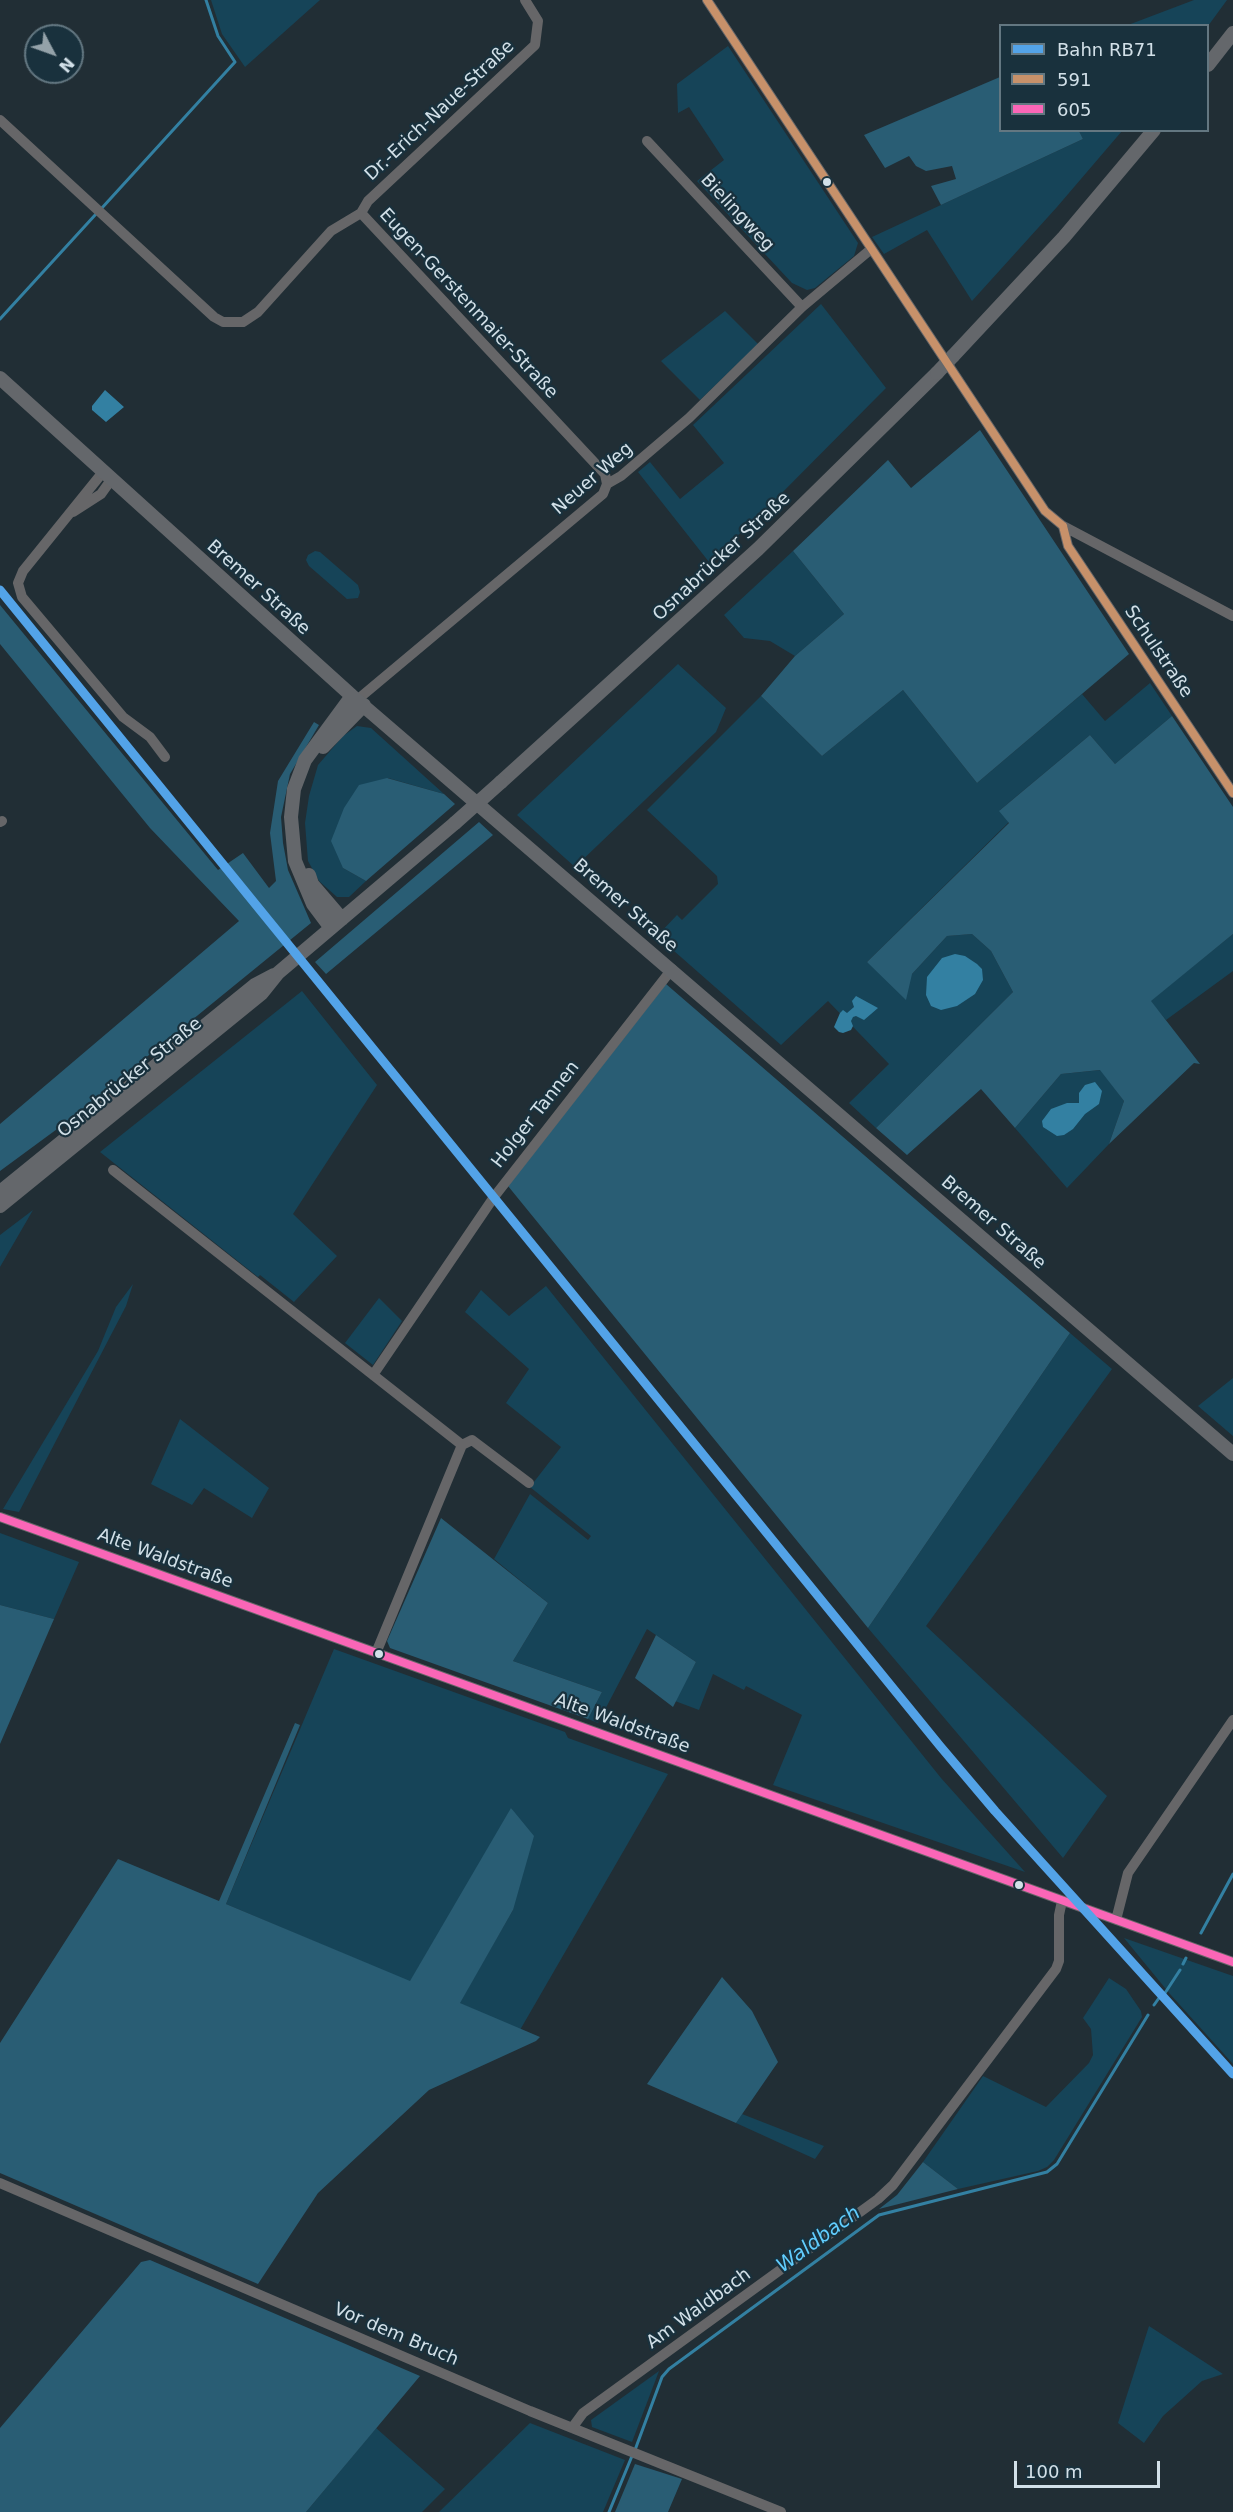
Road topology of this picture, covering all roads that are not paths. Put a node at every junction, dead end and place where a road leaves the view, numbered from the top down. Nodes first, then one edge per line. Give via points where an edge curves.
1 (525, 0) edge
2 (707, 0) edge
3 (1233, 33) edge
4 (1209, 64) edge
5 (0, 120) edge
6 (1152, 132) edge
7 (647, 141) dead end
8 (361, 213) junction
9 (870, 250) junction
10 (802, 307) junction
11 (0, 378) edge
12 (107, 476) junction
13 (607, 484) junction
14 (1063, 526) junction
15 (1233, 616) edge
16 (358, 700) junction
17 (165, 757) dead end
18 (1233, 793) edge
19 (336, 924) junction
20 (672, 969) junction
21 (278, 973) junction
22 (113, 1170) dead end
23 (0, 1192) edge
24 (0, 1206) edge
25 (373, 1375) junction
26 (462, 1445) junction
27 (1233, 1454) edge
28 (529, 1484) dead end
29 (0, 1517) edge
30 (376, 1653) junction
31 (1233, 1720) edge
32 (1062, 1901) junction
33 (1116, 1920) junction
34 (1233, 1962) edge
35 (0, 2183) edge
36 (572, 2428) junction
37 (781, 2512) edge

1 - 8 street, Dr.-Erich-Naue-Straße via 538,21 535,45 368,201
2 - 9 street
3 - 4 main road
5 - 8 street, Eugen-Gerstenmaier-Straße via 223,322 243,322 258,312 331,231
6 - 19 main road, Osnabrücker Straße, bridge via 1064,237 937,373 758,549 455,823
7 - 10 street, Bielingweg
8 - 13 street, Eugen-Gerstenmaier-Straße via 605,474
9 - 10 street, Neuer Weg
9 - 14 street via 1045,511
10 - 13 street, Neuer Weg via 689,418
11 - 12 main road, Bremer Straße
12 - 16 main road, Bremer Straße
12 - 17 street via 101,494 72,512 18,582 22,597 123,717 150,737
13 - 16 street, Neuer Weg via 603,494
14 - 15 street
14 - 18 street, Schulstraße via 1068,546
16 - 19 main road via 310,764 298,817 301,856 312,884
16 - 20 main road, Bremer Straße
19 - 21 main road, Osnabrücker Straße
20 - 25 street, Holger Tannen via 494,1197
20 - 27 main road, Bremer Straße
21 - 23 main road, Osnabrücker Straße via 255,985
21 - 24 main road, Osnabrücker Straße via 262,993
22 - 25 street
25 - 26 street
26 - 28 street via 472,1440
26 - 30 street
29 - 30 street, Alte Waldstraße
30 - 32 street, Alte Waldstraße
31 - 33 street via 1128,1873
32 - 33 street, Alte Waldstraße
32 - 36 street, Am Waldbach via 1056,1969 893,2185 584,2413
33 - 34 street, Alte Waldstraße
35 - 36 street, Vor dem Bruch
36 - 37 street, Vor dem Bruch

